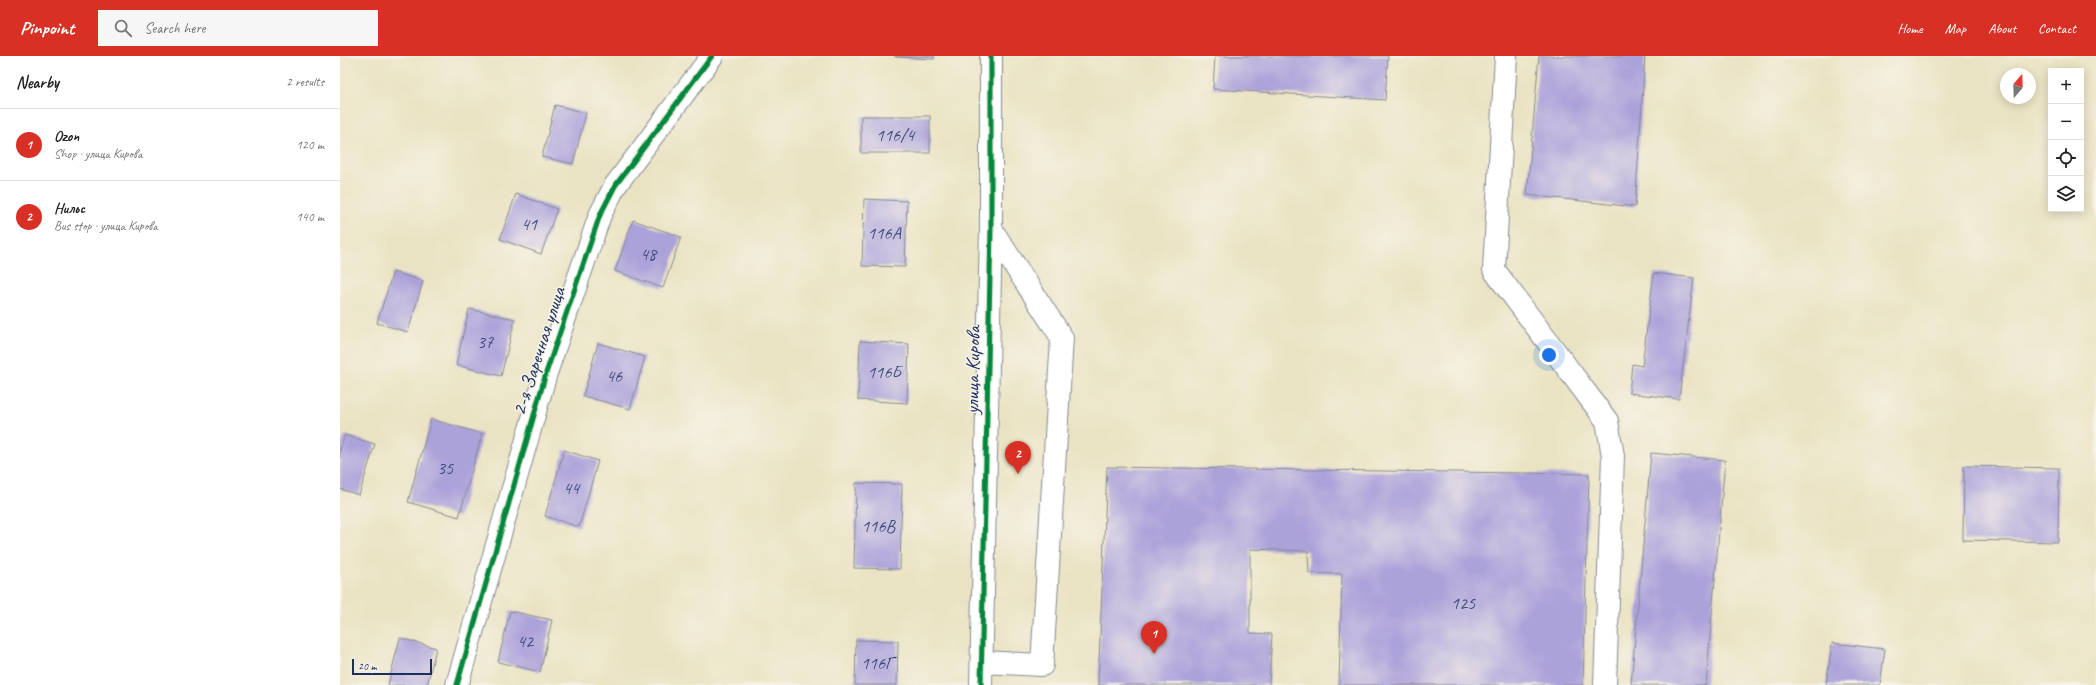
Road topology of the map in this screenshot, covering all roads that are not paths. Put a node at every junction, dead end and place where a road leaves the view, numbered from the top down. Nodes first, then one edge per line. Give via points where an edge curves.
1 (991, 56) edge
2 (1506, 56) edge
3 (705, 58) edge
4 (991, 229) junction
5 (982, 662) junction
6 (457, 685) edge
7 (981, 685) edge
8 (1605, 685) edge

1 - 4 street, улица Кирова
2 - 8 street via 1494,270 1607,421 1613,456
3 - 6 street, 2-я Заречная улица via 615,186 600,215 546,373
4 - 5 street, улица Кирова
4 - 5 street via 1062,338 1042,665
5 - 7 street, улица Кирова

